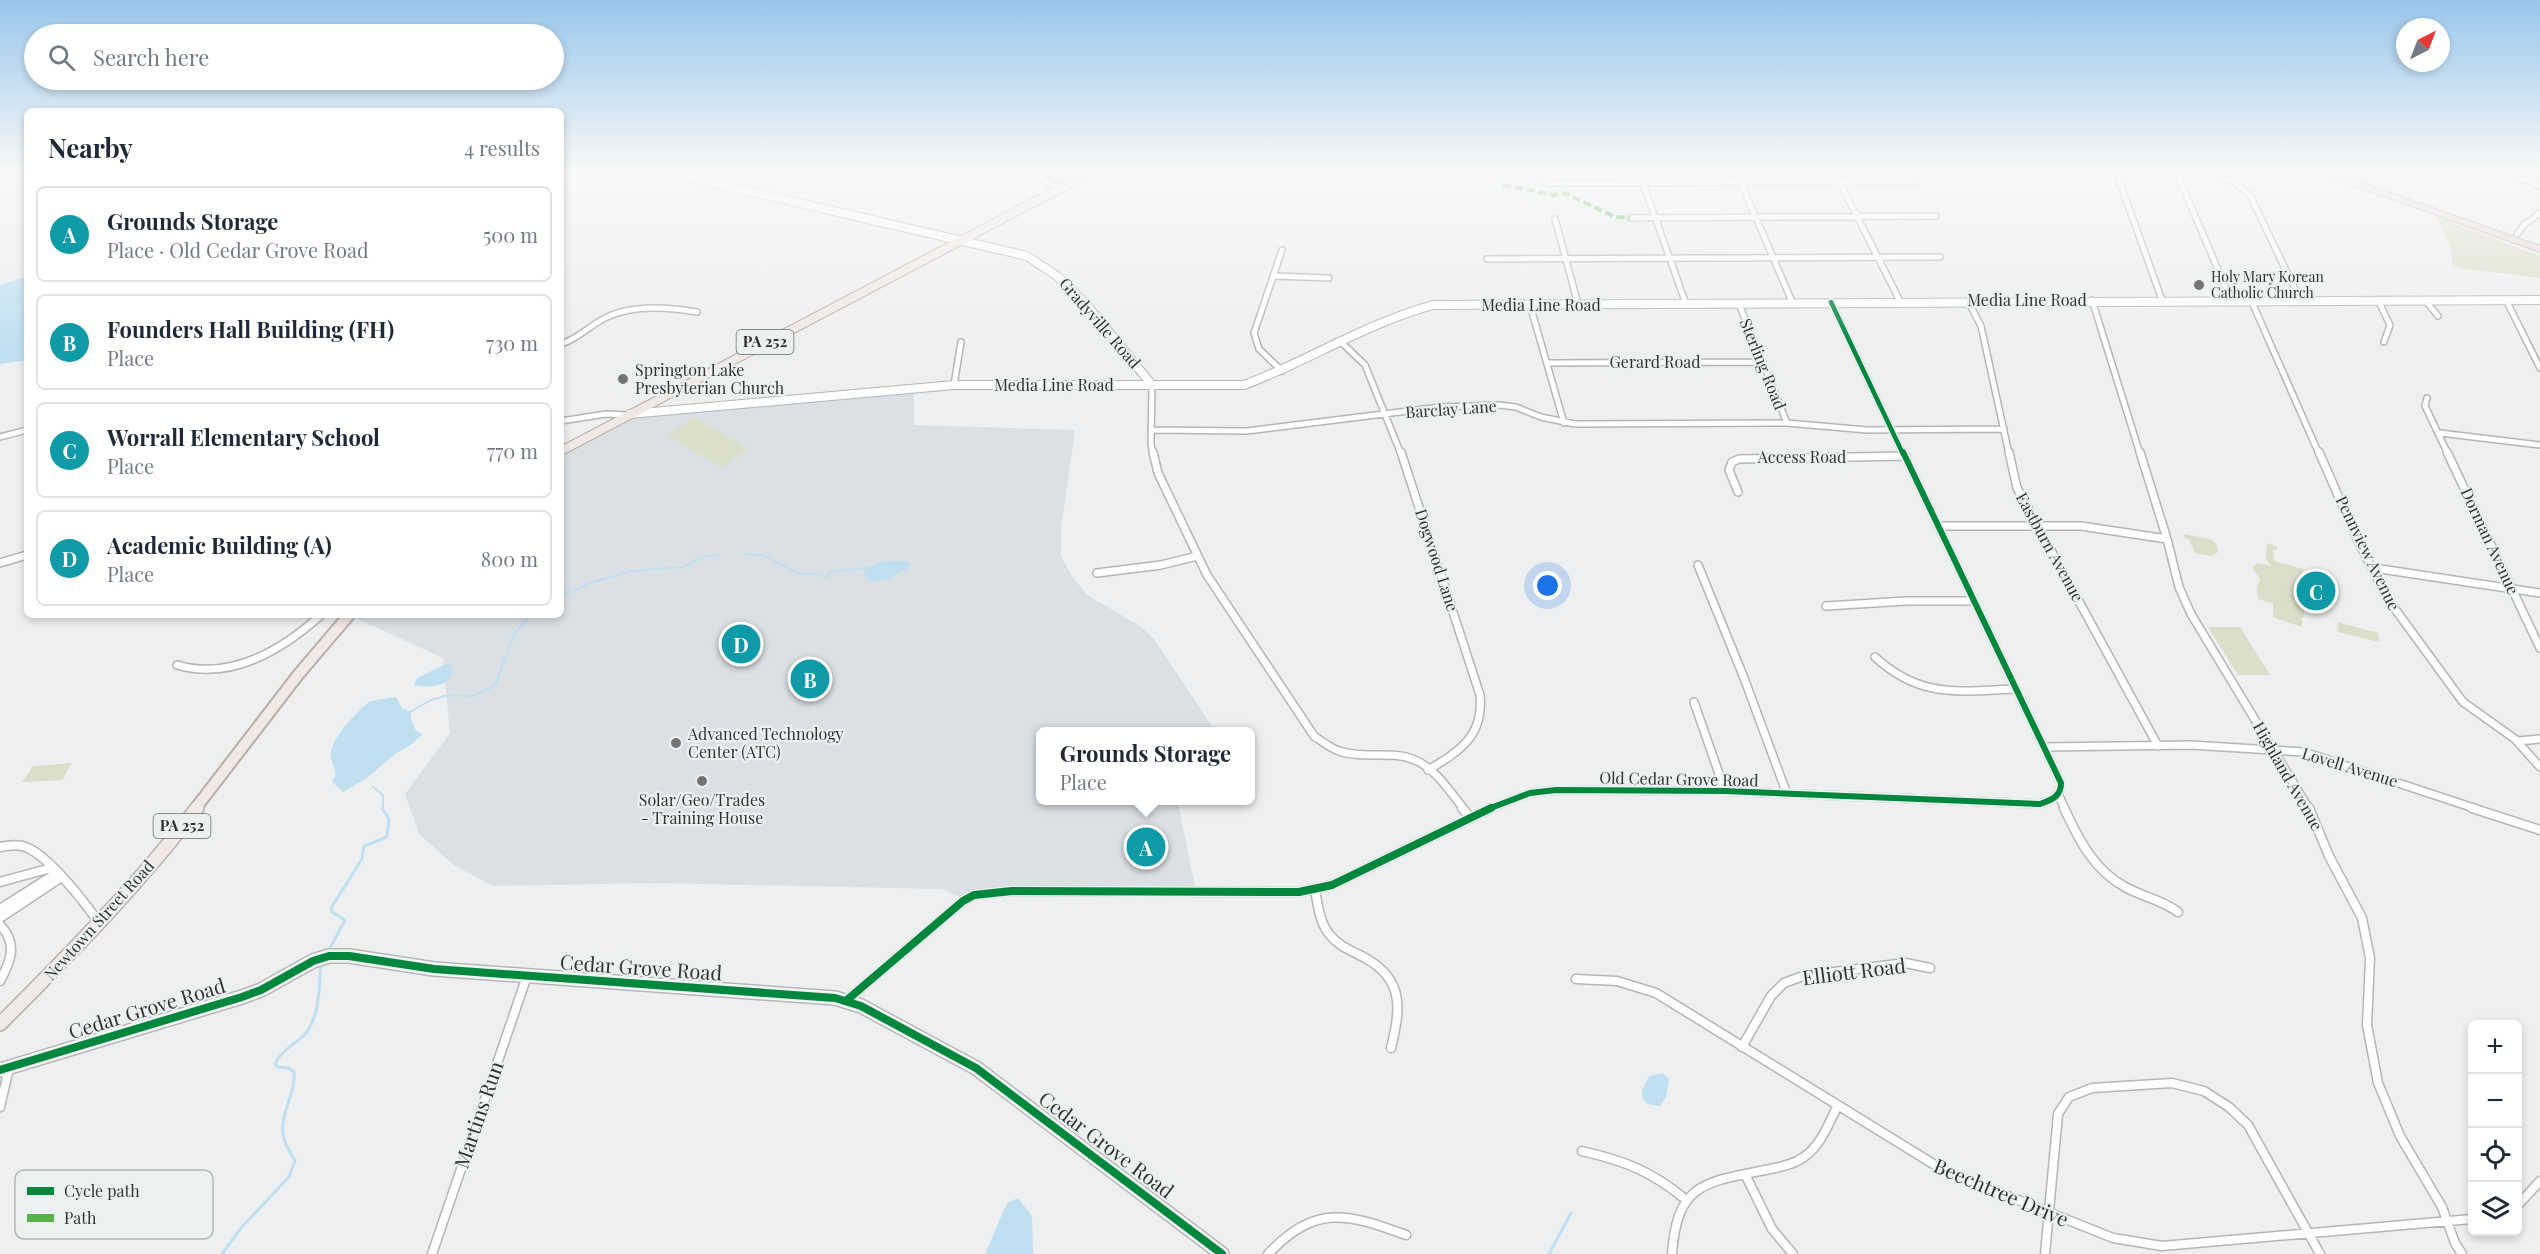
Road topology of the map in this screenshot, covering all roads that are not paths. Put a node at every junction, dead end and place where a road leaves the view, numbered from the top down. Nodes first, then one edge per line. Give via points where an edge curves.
1 (905, 228) edge
2 (983, 228) edge
3 (1558, 228) edge
4 (1659, 228) edge
5 (1761, 228) edge
6 (1863, 228) edge
7 (2136, 228) edge
8 (2200, 228) edge
9 (2265, 228) edge
10 (2482, 228) edge
11 (2497, 228) edge
12 (2521, 228) edge
13 (2517, 234) junction
14 (959, 240) junction
15 (2540, 242) edge
16 (2540, 249) edge
17 (1282, 250) dead end
18 (1940, 257) dead end
19 (1565, 258) junction
20 (1670, 258) junction
21 (1774, 258) junction
22 (1878, 258) junction
23 (1487, 259) dead end
24 (1275, 276) junction
25 (1329, 278) dead end
26 (2092, 300) junction
27 (2162, 300) junction
28 (2231, 300) junction
29 (2251, 300) junction
30 (2300, 300) junction
31 (2378, 300) junction
32 (2425, 300) junction
33 (2506, 300) junction
34 (2540, 300) edge
35 (1900, 301) junction
36 (1968, 301) junction
37 (1831, 302) junction
38 (1578, 304) junction
39 (1686, 304) junction
40 (1739, 304) junction
41 (1793, 304) junction
42 (1530, 305) junction
43 (697, 312) dead end
44 (2438, 316) dead end
45 (962, 342) dead end
46 (1341, 342) junction
47 (2384, 342) dead end
48 (564, 343) edge
49 (2531, 351) junction
50 (2540, 352) edge
51 (1763, 362) junction
52 (1547, 363) junction
53 (2540, 368) edge
54 (1282, 371) junction
55 (954, 385) junction
56 (1152, 385) junction
57 (2427, 398) dead end
58 (1385, 414) junction
59 (627, 415) junction
60 (564, 421) edge
61 (1564, 423) junction
62 (1787, 423) junction
63 (2004, 429) junction
64 (1151, 430) junction
65 (1892, 430) junction
66 (24, 431) edge
67 (2440, 433) junction
68 (0, 437) edge
69 (2540, 445) edge
70 (564, 449) edge
71 (1906, 456) junction
72 (1738, 492) dead end
73 (2038, 525) junction
74 (1938, 526) junction
75 (2167, 539) junction
76 (24, 556) edge
77 (1197, 556) junction
78 (0, 563) edge
79 (1698, 564) dead end
80 (2374, 568) junction
81 (1097, 573) dead end
82 (2512, 589) junction
83 (2540, 593) edge
84 (1973, 601) junction
85 (1826, 606) dead end
86 (318, 618) edge
87 (346, 618) edge
88 (2540, 648) edge
89 (1875, 657) dead end
90 (177, 665) dead end
91 (2016, 689) junction
92 (1694, 702) dead end
93 (2540, 739) edge
94 (2518, 741) junction
95 (2158, 746) junction
96 (2044, 747) junction
97 (2273, 749) junction
98 (2540, 767) edge
99 (1428, 770) junction
100 (1725, 792) junction
101 (1787, 794) junction
102 (2058, 796) junction
103 (1470, 817) junction
104 (2540, 830) edge
105 (0, 847) edge
106 (55, 873) junction
107 (0, 882) edge
108 (1315, 890) junction
109 (0, 909) edge
110 (2178, 912) dead end
111 (0, 918) edge
112 (98, 921) junction
113 (0, 926) edge
114 (1930, 968) dead end
115 (527, 976) junction
116 (1576, 979) dead end
117 (0, 981) edge
118 (847, 1000) junction
119 (0, 1023) edge
120 (1742, 1047) junction
121 (1391, 1048) dead end
122 (5, 1069) edge
123 (0, 1107) edge
124 (1837, 1107) junction
125 (1582, 1151) dead end
126 (1745, 1174) junction
127 (2540, 1181) edge
128 (1685, 1199) junction
129 (2522, 1201) edge
130 (2048, 1213) junction
131 (2468, 1219) edge
132 (2447, 1222) junction
133 (1406, 1235) dead end
134 (2310, 1235) junction
135 (432, 1254) edge
136 (1222, 1254) edge
137 (1269, 1254) edge
138 (1672, 1254) edge
139 (1793, 1254) edge
140 (2045, 1254) edge
141 (2320, 1254) edge
142 (2462, 1254) edge

1 - 14 main road, Gradyville Road
2 - 14 main road, PA 252
3 - 19 street
4 - 20 street
5 - 21 street
6 - 22 street
7 - 27 street
8 - 28 street
9 - 30 street
10 - 16 highway
11 - 13 highway
12 - 13 street
13 - 15 highway
14 - 56 main road, Gradyville Road via 1045,264 1126,349
14 - 59 main road, PA 252
17 - 24 street
18 - 22 street
19 - 20 street
19 - 23 street
19 - 38 street
20 - 21 street
20 - 39 street
21 - 22 street
21 - 41 street
22 - 35 street
24 - 25 street
24 - 54 street via 1254,342
26 - 27 main road, Media Line Road
26 - 36 main road, Media Line Road
26 - 75 street, Highland Avenue
27 - 28 main road, Media Line Road
28 - 29 main road, Media Line Road
29 - 30 main road, Media Line Road
29 - 80 street, Pennview Avenue via 2358,541
30 - 31 main road, Media Line Road
31 - 32 main road, Media Line Road
31 - 47 street via 2390,324
32 - 33 main road, Media Line Road
32 - 44 street
33 - 34 main road, Media Line Road
33 - 49 street
35 - 36 main road, Media Line Road
35 - 37 main road, Media Line Road
36 - 63 street, Eastburn Avenue via 1981,326
37 - 41 main road, Media Line Road
37 - 65 street
38 - 39 main road, Media Line Road
38 - 42 main road, Media Line Road
39 - 40 main road, Media Line Road
40 - 41 main road, Media Line Road
40 - 51 street, Sterling Road
42 - 46 main road, Media Line Road via 1425,306
42 - 52 street
43 - 48 street via 619,312
45 - 55 street
46 - 54 main road, Media Line Road
46 - 58 street, Dogwood Lane via 1365,365
49 - 50 street
49 - 53 street
51 - 52 street, Gerard Road
51 - 62 street, Sterling Road
52 - 61 street
54 - 56 main road, Media Line Road via 1244,385
55 - 56 main road, Media Line Road
55 - 59 main road, Media Line Road
56 - 64 street, Gradyville Road
57 - 67 street, Dorman Avenue via 2426,406
58 - 61 street, Barclay Lane via 1507,405
58 - 64 street, Barclay Lane via 1247,430
58 - 99 street, Dogwood Lane via 1413,485 1482,704 1480,723 1466,745
59 - 60 street, Media Line Road
59 - 70 main road, PA 252
61 - 62 street, Barclay Lane
62 - 65 street, Barclay Lane
63 - 65 street, Barclay Lane
63 - 73 street, Eastburn Avenue via 2017,488
64 - 77 street, Gradyville Road via 1152,457
65 - 71 street
66 - 68 street
67 - 69 street
67 - 82 street, Dorman Avenue
71 - 72 street, Access Road via 1739,459 1732,462 1729,470
71 - 74 street
73 - 74 street
73 - 75 street via 2081,526
73 - 95 street, Eastburn Avenue
74 - 84 street
75 - 97 street, Highland Avenue via 2179,587 2191,614
76 - 78 street
77 - 81 street
77 - 99 street, Gradyville Road via 1314,736 1340,753 1400,755
79 - 101 street
80 - 82 street
80 - 94 street, Pennview Avenue via 2387,598 2463,702
82 - 83 street
82 - 88 street, Dorman Avenue
84 - 85 street
84 - 91 street
86 - 90 street via 288,641 249,661 202,672
87 - 112 main road, Newtown Street Road / PA 252 via 171,841
89 - 91 street via 1920,688
91 - 96 street
92 - 100 street
93 - 94 street
94 - 98 street, Pennview Avenue
95 - 96 street, Lovell Avenue
95 - 97 street, Lovell Avenue
96 - 102 street via 2061,783
97 - 104 street, Lovell Avenue via 2315,754
97 - 132 street, Highland Avenue via 2310,810 2362,918 2370,958 2367,1025 2376,1075 2400,1136
99 - 103 street, Gradyville Road
100 - 101 street, Old Cedar Grove Road
100 - 103 street, Old Cedar Grove Road via 1540,792 1521,795
101 - 102 street, Old Cedar Grove Road via 2040,804
102 - 110 street via 2083,848 2100,870 2121,885 2158,898
103 - 108 street, Old Cedar Grove Road
105 - 106 street via 30,849
106 - 107 street
106 - 109 street
106 - 111 street
106 - 112 street
108 - 118 street, Old Cedar Grove Road via 1012,891 974,895
108 - 121 street via 1320,917 1329,934 1341,946 1379,967 1396,991 1400,1015
112 - 119 main road, Newtown Street Road / PA 252
113 - 117 street via 12,944 13,953
114 - 120 street, Elliott Road via 1905,963 1803,976 1784,983 1771,996
115 - 118 main road, Cedar Grove Road
115 - 122 main road, Cedar Grove Road via 329,956 242,997
115 - 135 street, Martins Run
116 - 120 street, Beechtree Drive via 1636,984
118 - 136 main road, Cedar Grove Road via 976,1068
120 - 124 street, Beechtree Drive
122 - 123 street
124 - 126 street via 1808,1154 1783,1167
124 - 130 street, Beechtree Drive via 1942,1170
125 - 128 street via 1650,1171
126 - 128 street via 1707,1184
126 - 139 street via 1772,1229
127 - 129 street
128 - 138 street via 1674,1225
130 - 134 street, Beechtree Drive via 2113,1238 2162,1246
130 - 134 street via 2058,1114 2069,1097 2092,1088 2172,1083 2204,1091 2240,1115
130 - 140 street
131 - 132 street, Beechtree Drive
132 - 134 street, Beechtree Drive
132 - 142 street, Highland Avenue
133 - 137 street via 1354,1217 1328,1217 1295,1229
134 - 141 street

